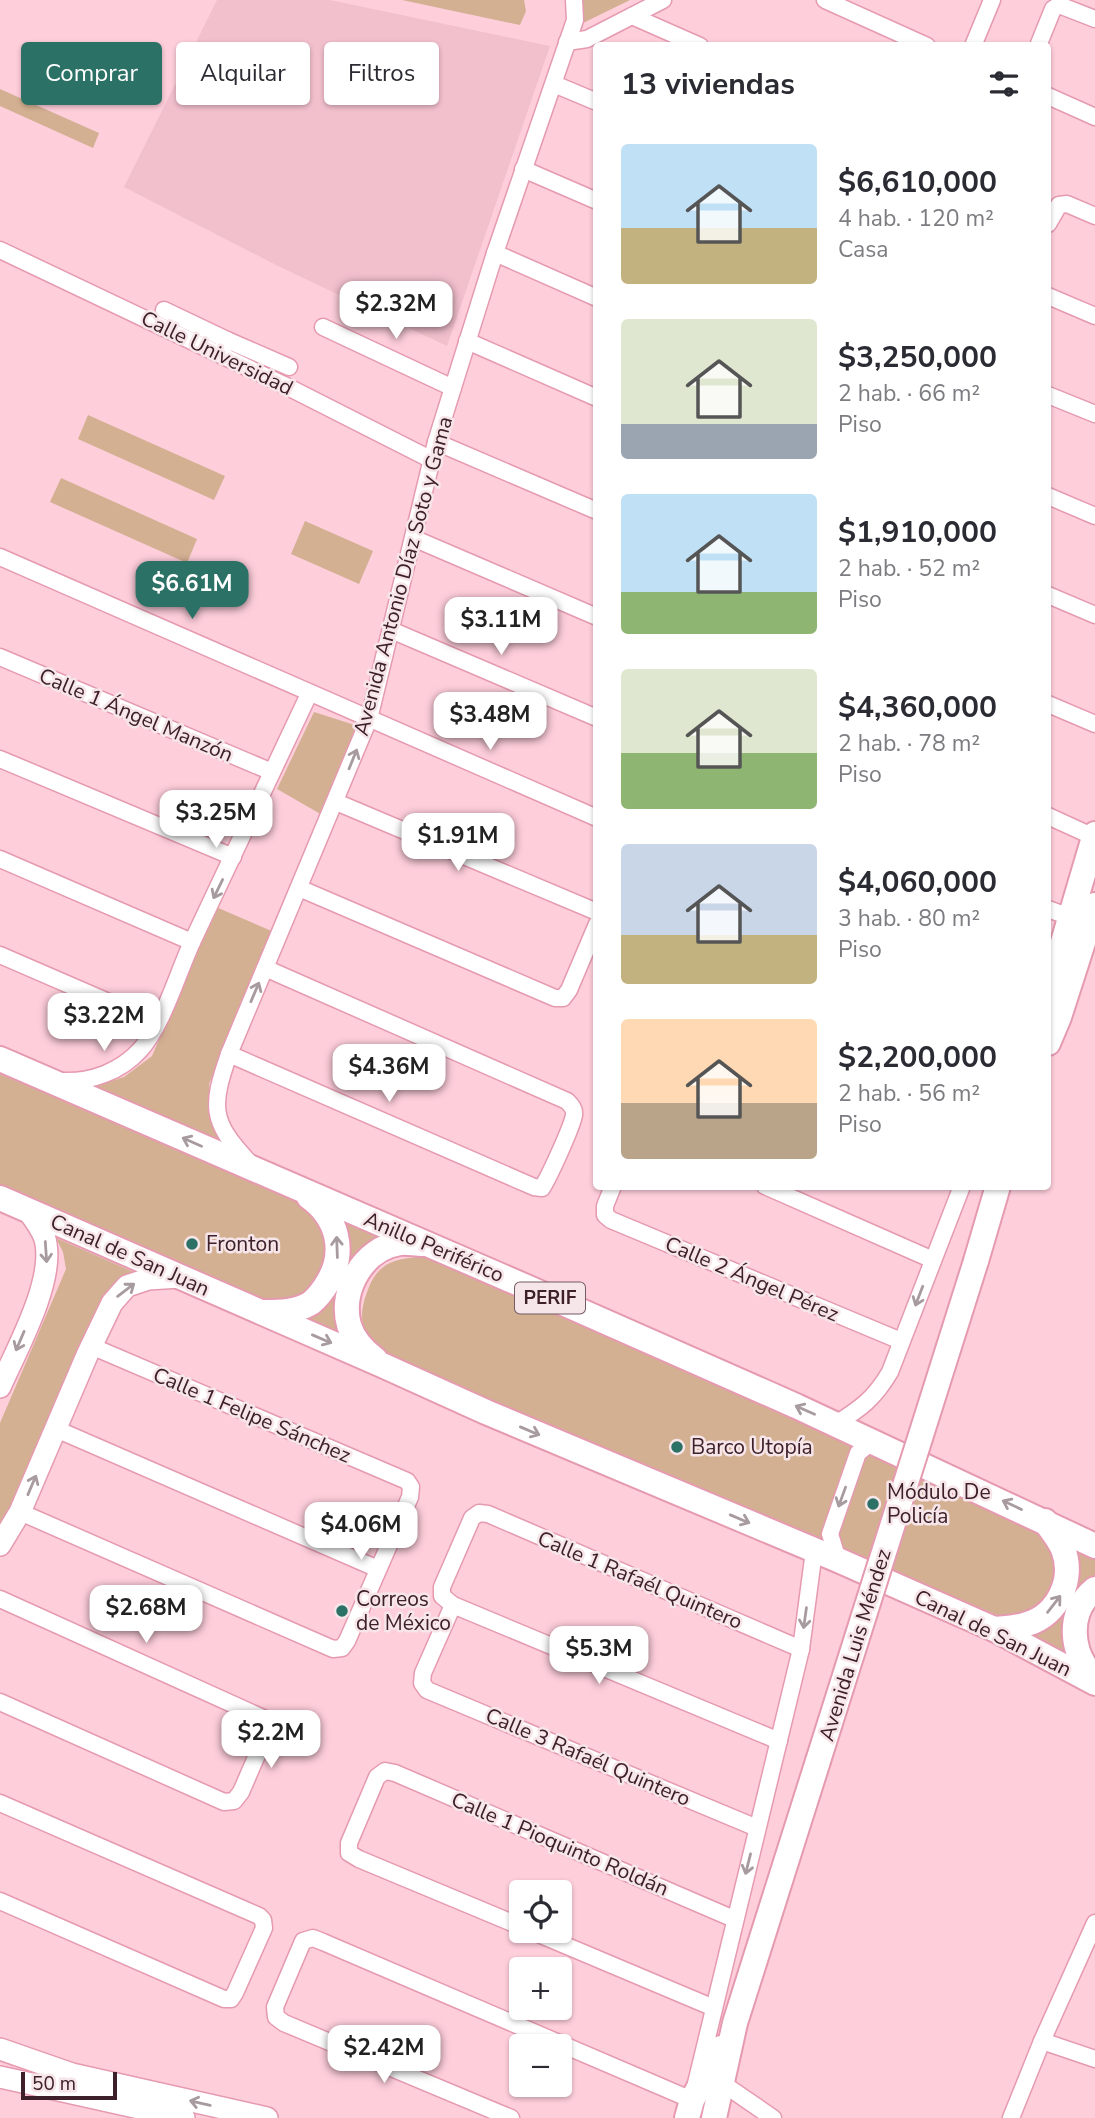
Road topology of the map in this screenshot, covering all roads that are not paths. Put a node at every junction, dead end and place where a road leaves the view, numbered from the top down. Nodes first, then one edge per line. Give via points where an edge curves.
1 (574, 0) edge
2 (663, 0) edge
3 (825, 0) edge
4 (992, 0) edge
5 (632, 16) junction
6 (1095, 19) edge
7 (567, 42) junction
8 (691, 42) edge
9 (918, 42) edge
10 (975, 42) edge
11 (1040, 42) edge
12 (554, 84) junction
13 (1051, 97) edge
14 (593, 100) edge
15 (1095, 117) edge
16 (523, 169) junction
17 (593, 199) edge
18 (1095, 216) edge
19 (1051, 219) edge
20 (0, 250) edge
21 (495, 253) junction
22 (593, 296) edge
23 (1051, 297) edge
24 (164, 310) dead end
25 (1095, 316) edge
26 (323, 327) dead end
27 (467, 341) junction
28 (223, 347) junction
29 (289, 367) dead end
30 (453, 388) junction
31 (593, 396) edge
32 (1051, 396) edge
33 (1095, 414) edge
34 (436, 442) junction
35 (432, 460) junction
36 (1051, 497) edge
37 (593, 509) edge
38 (1095, 516) edge
39 (413, 538) junction
40 (0, 557) edge
41 (1051, 596) edge
42 (593, 615) edge
43 (1095, 615) edge
44 (391, 630) junction
45 (0, 657) edge
46 (309, 694) junction
47 (1051, 705) edge
48 (593, 716) edge
49 (369, 719) junction
50 (1095, 724) edge
51 (0, 759) edge
52 (272, 772) junction
53 (336, 802) junction
54 (593, 816) edge
55 (1051, 817) edge
56 (1095, 836) edge
57 (233, 857) junction
58 (0, 859) edge
59 (299, 888) junction
60 (1095, 905) edge
61 (593, 910) edge
62 (1059, 913) edge
63 (593, 933) edge
64 (192, 942) junction
65 (0, 955) edge
66 (1053, 967) edge
67 (265, 968) junction
68 (157, 1023) junction
69 (1051, 1036) edge
70 (229, 1054) junction
71 (0, 1059) edge
72 (50, 1080) junction
73 (257, 1172) junction
74 (298, 1189) junction
75 (611, 1190) edge
76 (774, 1190) edge
77 (959, 1190) edge
78 (997, 1190) edge
79 (0, 1198) edge
80 (28, 1210) junction
81 (426, 1244) junction
82 (933, 1260) junction
83 (183, 1277) junction
84 (260, 1311) junction
85 (901, 1341) junction
86 (92, 1346) junction
87 (382, 1364) junction
88 (0, 1387) edge
89 (836, 1424) junction
90 (56, 1429) junction
91 (873, 1441) junction
92 (20, 1512) junction
93 (1045, 1521) junction
94 (0, 1545) edge
95 (1095, 1546) edge
96 (814, 1551) junction
97 (838, 1560) junction
98 (378, 1569) junction
99 (1095, 1589) edge
100 (0, 1599) edge
101 (448, 1600) junction
102 (994, 1629) junction
103 (801, 1649) junction
104 (1095, 1680) edge
105 (0, 1702) edge
106 (779, 1741) junction
107 (0, 1803) edge
108 (757, 1828) junction
109 (0, 1901) edge
110 (734, 1919) junction
111 (509, 1922) edge
112 (1095, 1923) edge
113 (560, 1943) edge
114 (714, 2008) junction
115 (735, 2023) junction
116 (1042, 2041) junction
117 (0, 2049) edge
118 (1095, 2059) edge
119 (0, 2077) edge
120 (722, 2084) junction
121 (690, 2109) edge
122 (184, 2118) edge
123 (267, 2118) edge
124 (512, 2118) edge
125 (714, 2118) edge
126 (773, 2118) edge
127 (1011, 2118) edge

1 - 7 street, Avenida Antonio Díaz Soto y Gama via 575,20
2 - 5 street
3 - 9 street
4 - 10 street
5 - 7 street via 587,39
5 - 8 street
6 - 11 street via 1059,5
7 - 12 street, Avenida Antonio Díaz Soto y Gama
12 - 14 street
12 - 16 street, Avenida Antonio Díaz Soto y Gama
13 - 15 street
16 - 17 street
16 - 21 street, Avenida Antonio Díaz Soto y Gama
18 - 19 street via 1067,204 1059,205
20 - 28 street, Calle Universidad
21 - 22 street
21 - 27 street, Avenida Antonio Díaz Soto y Gama
23 - 25 street
24 - 28 street
26 - 30 street
27 - 30 street, Avenida Antonio Díaz Soto y Gama
27 - 31 street
28 - 29 street
28 - 35 street, Calle Universidad
30 - 34 street, Avenida Antonio Díaz Soto y Gama
32 - 33 street
34 - 35 street, Avenida Antonio Díaz Soto y Gama
34 - 37 street
35 - 39 street, Avenida Antonio Díaz Soto y Gama
36 - 38 street
39 - 42 street
39 - 44 street, Avenida Antonio Díaz Soto y Gama
40 - 46 street
41 - 43 street
44 - 48 street
44 - 49 street, Avenida Antonio Díaz Soto y Gama
45 - 52 street, Calle 1 Ángel Manzón
46 - 49 street
46 - 52 street
47 - 50 street
53 -> 49 street, Avenida Antonio Díaz Soto y Gama
49 - 54 street
51 - 57 street
52 - 57 street
53 - 59 street, Avenida Antonio Díaz Soto y Gama
53 - 61 street
55 - 56 street
56 - 62 main road
57 -> 64 street
58 - 64 street
59 - 63 street via 555,998 563,998 569,990
59 - 67 street, Avenida Antonio Díaz Soto y Gama
60 - 69 main road
62 - 66 main road
64 - 68 street
65 - 68 street
70 -> 67 street, Avenida Antonio Díaz Soto y Gama
67 - 70 street via 567,1101 574,1115 542,1188
68 - 72 street via 140,1050 104,1075 81,1081
70 - 73 street, Avenida Antonio Díaz Soto y Gama via 216,1089 216,1111 232,1144
71 - 72 main road, Anillo Periférico / PERIF
73 -> 72 main road, Anillo Periférico / PERIF
73 - 74 main road, Anillo Periférico / PERIF
74 - 81 main road, Anillo Periférico / PERIF
84 -> 74 main road via 286,1312 312,1302 334,1272 336,1230 322,1206
75 - 85 street, Calle 2 Ángel Pérez via 605,1206 605,1215 611,1220
76 - 82 street
77 - 82 street
78 - 115 main road, Avenida Luis Méndez, bridge
79 - 80 main road, Canal de San Juan
80 - 83 main road, Canal de San Juan
80 -> 88 street via 46,1241 48,1269
81 - 87 main road via 400,1243 375,1253 353,1279 347,1297 349,1324 361,1348
89 -> 81 main road, Anillo Periférico / PERIF
82 -> 85 street
83 - 84 main road, Canal de San Juan
86 -> 83 street via 112,1303 127,1286 148,1279
84 -> 87 main road
85 - 89 street via 878,1392
86 - 90 street
86 - 98 street, Calle 1 Felipe Sánchez via 407,1481 410,1497
87 -> 96 main road
89 - 91 main road, Anillo Periférico / PERIF
92 -> 90 street
90 - 98 street
93 -> 91 main road, Anillo Periférico / PERIF
91 -> 97 street via 858,1453 830,1534
92 - 94 street
92 - 98 street via 333,1649 342,1648 347,1641
93 - 95 main road, Anillo Periférico / PERIF
102 -> 93 main road via 1027,1625 1059,1598 1065,1584 1066,1557
96 - 97 main road, Canal de San Juan
96 -> 103 street
97 - 102 main road, Canal de San Juan
99 - 104 main road via 1075,1623 1078,1656
100 - 105 street via 263,1718 267,1732 242,1792 234,1801 224,1802
101 - 103 street, Calle 1 Rafaél Quintero via 442,1587 472,1518 488,1514
101 - 106 street
101 - 108 street, Calle 3 Rafaél Quintero via 423,1673 427,1690
102 - 104 main road, Canal de San Juan
103 - 106 street
106 - 108 street
107 - 109 street via 259,1916 264,1928 235,1993 224,1999
108 -> 110 street
110 - 111 street, Calle 1 Pioquinto Roldán via 396,1773 384,1771 377,1777 349,1853
110 - 114 street
112 - 116 street
113 - 114 street
114 - 121 street
115 - 120 main road, Avenida Luis Méndez
115 - 121 main road, Avenida Luis Méndez
116 - 118 street
116 - 127 street
123 -> 117 street via 72,2074
119 - 122 street
120 - 125 main road, Avenida Luis Méndez
120 - 126 street
121 - 124 street via 313,1938 303,1941 275,2007 276,2017

